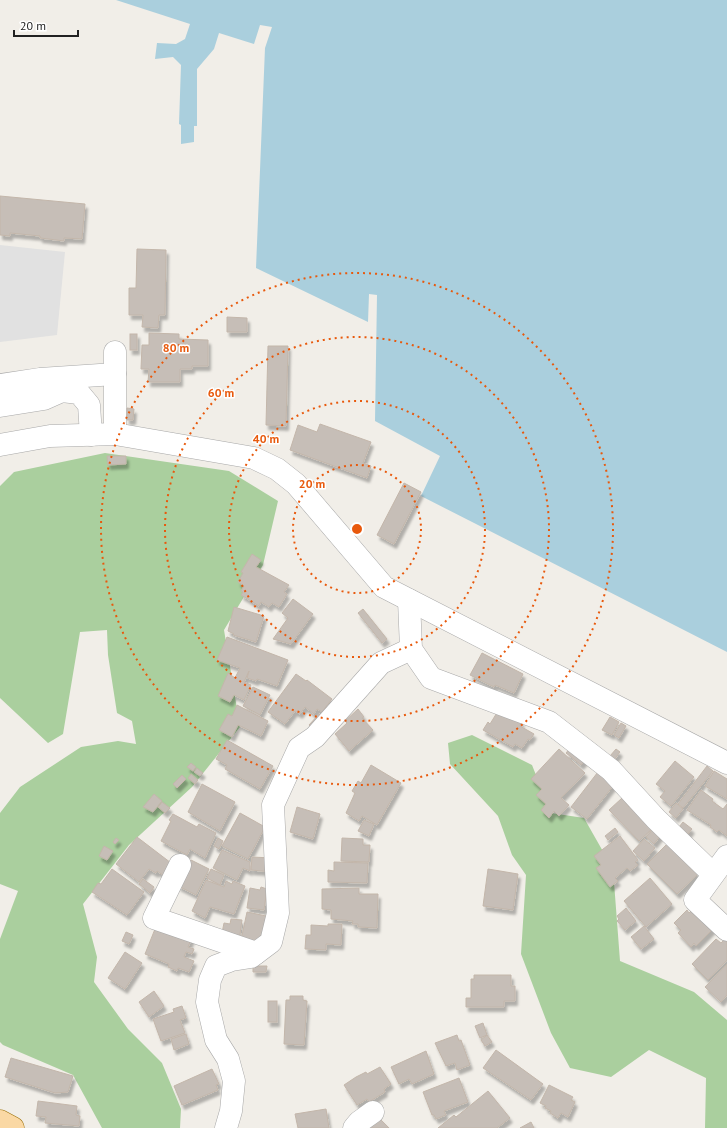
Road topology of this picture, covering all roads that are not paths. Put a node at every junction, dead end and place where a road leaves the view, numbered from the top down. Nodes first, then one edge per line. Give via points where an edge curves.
1 (115, 352) dead end
2 (115, 374) junction
3 (0, 384) edge
4 (0, 406) edge
5 (114, 434) junction
6 (91, 435) junction
7 (0, 445) edge
8 (409, 600) junction
9 (411, 649) junction
10 (727, 763) edge
11 (727, 856) edge
12 (180, 865) dead end
13 (713, 874) junction
14 (727, 930) edge
15 (256, 954) junction
16 (373, 1112) dead end
17 (0, 1121) edge
18 (13, 1128) edge
19 (226, 1128) edge
20 (354, 1128) edge

1 - 2 street
2 - 3 street
2 - 5 street
4 - 6 street via 44,399 62,391 79,393 89,405
5 - 6 street
5 - 8 street via 228,452 254,458 277,469 296,484 384,587
6 - 7 street via 50,436
8 - 9 street
8 - 10 street
9 - 13 street via 431,678 549,722 611,770 656,819
9 - 15 street via 381,663 315,737 299,748 273,805 278,913 271,942
11 - 13 street
12 - 15 street via 154,918
13 - 14 street via 695,900
15 - 19 street via 250,958 232,960 216,966 210,980 208,1002 216,1040 228,1059 234,1081 231,1111
16 - 20 street
17 - 18 main road

